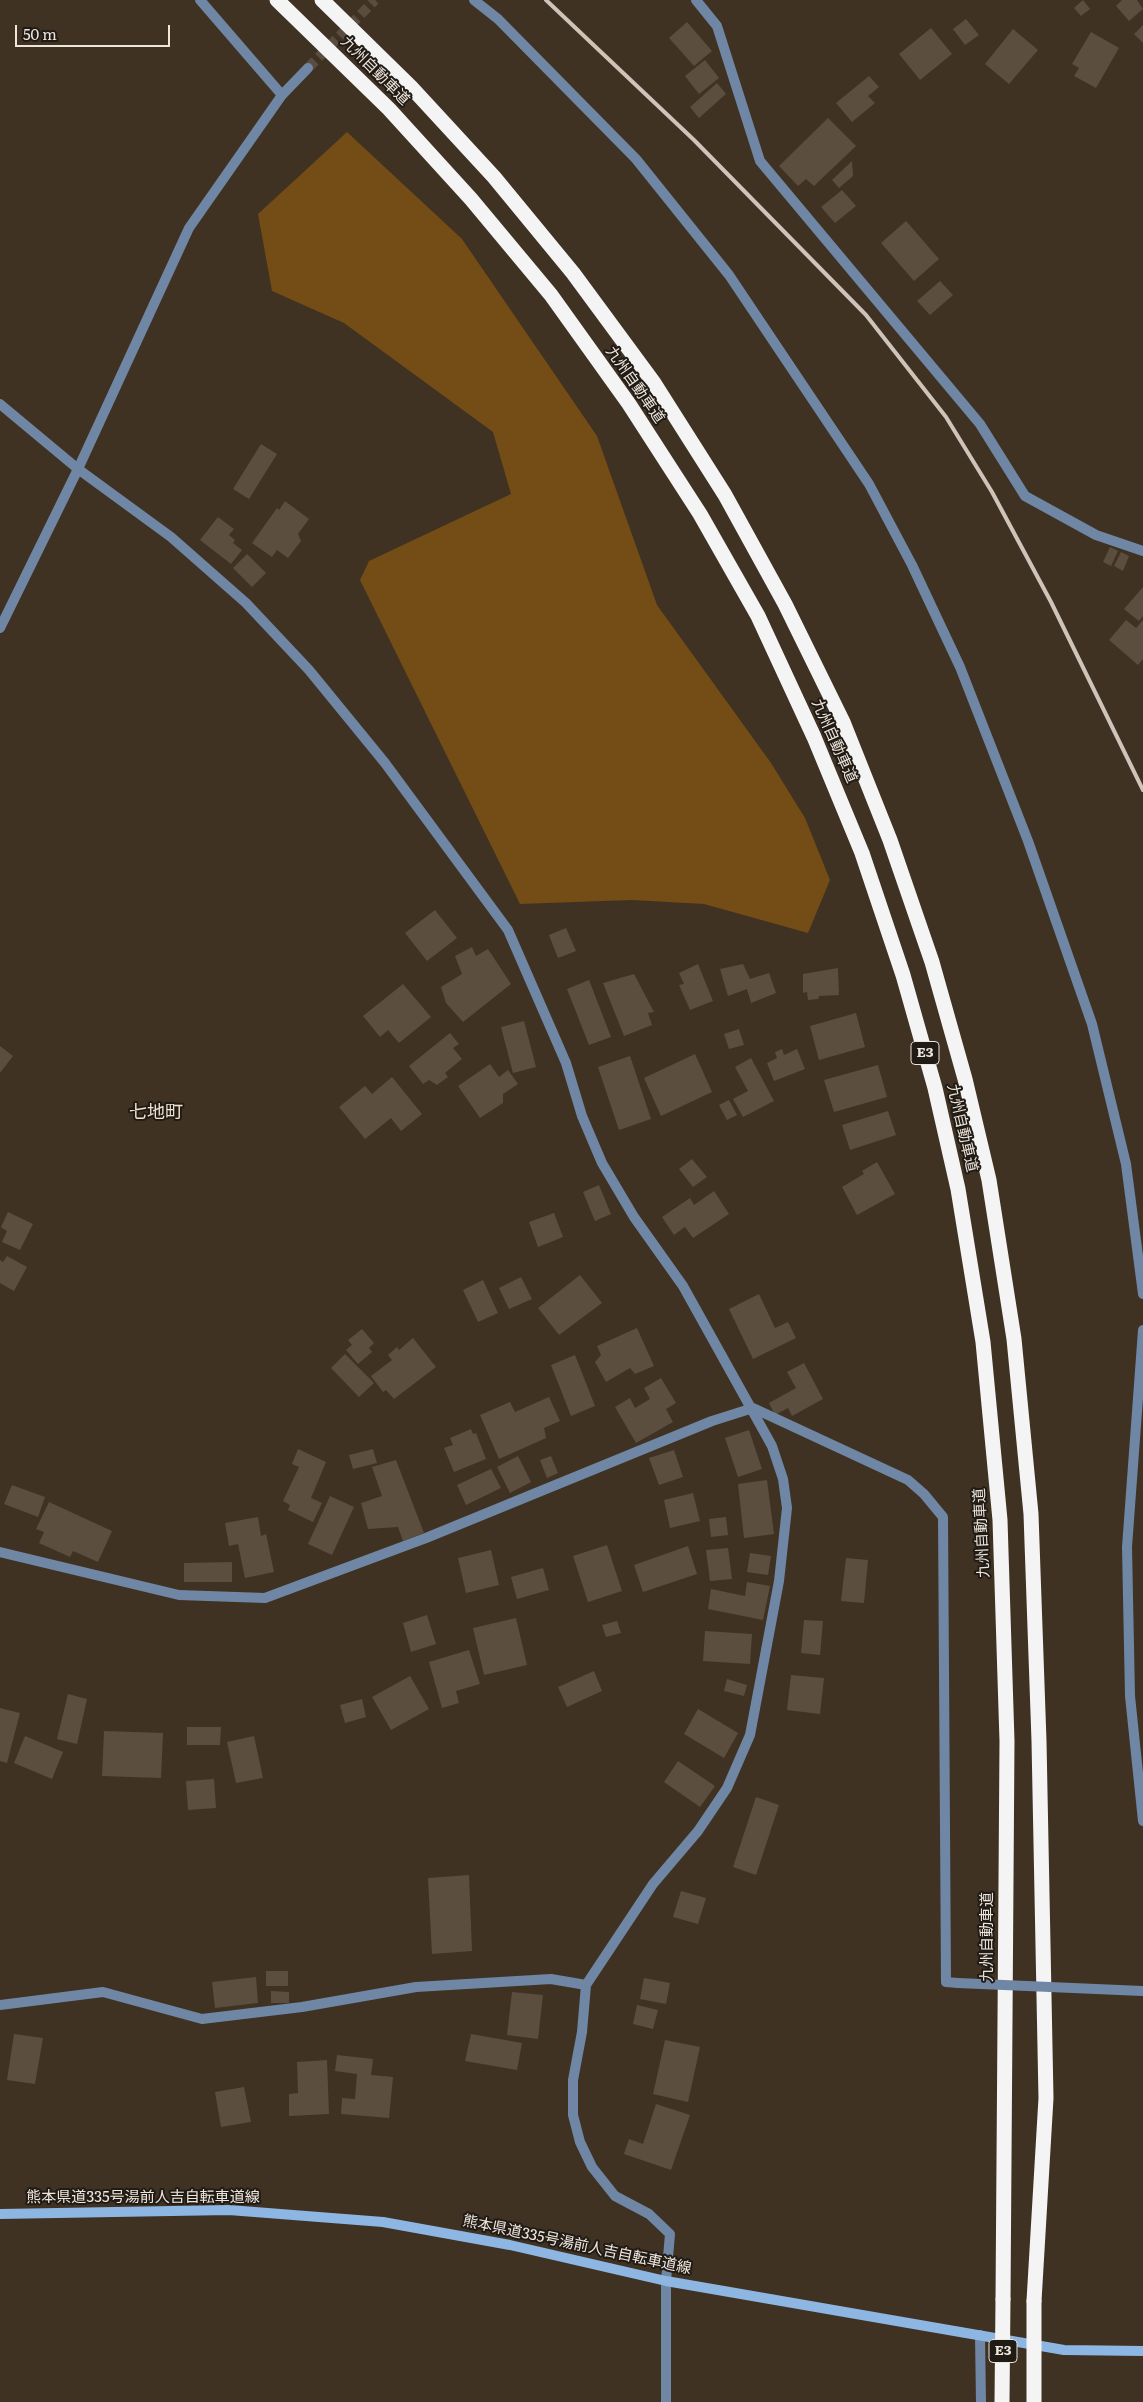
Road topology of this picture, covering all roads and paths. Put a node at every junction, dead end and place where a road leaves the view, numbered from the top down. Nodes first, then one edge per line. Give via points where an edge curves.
1 (200, 0) edge
2 (277, 0) edge
3 (322, 0) edge
4 (474, 0) edge
5 (696, 0) edge
6 (308, 68) tunnel mouth
7 (282, 95) junction
8 (0, 404) edge
9 (78, 469) junction
10 (1143, 551) edge
11 (0, 628) edge
12 (1143, 1294) edge
13 (1143, 1330) edge
14 (753, 1408) junction
15 (0, 1552) edge
16 (1143, 1821) edge
17 (586, 1985) junction
18 (1142, 1990) edge
19 (0, 2005) edge
20 (0, 2214) edge
21 (666, 2281) junction
22 (980, 2335) junction
23 (1143, 2351) edge
24 (666, 2402) edge
25 (980, 2402) edge
26 (1002, 2402) edge
27 (1034, 2402) edge

1 - 7 street
2 - 26 highway, 九州自動車道 / E3, bridge via 389,109 471,199 544,288 629,404 700,514 758,616 814,737 862,853 903,975 935,1088 958,1189 983,1342 1000,1520 1007,1742
3 - 27 highway, 九州自動車道 / E3, bridge via 411,87 494,177 573,273 654,383 725,496 785,604 843,722 890,840 932,962 989,1180 1014,1339 1030,1514 1039,1741 1046,2098 1034,2300
4 - 12 street via 498,19 636,159 730,275 869,484 912,565 960,667 1028,841 1092,1024 1126,1164
5 - 10 street via 717,26 760,161 980,424 1025,496 1096,535
6 - 7 street
7 - 9 street via 189,228
8 - 9 street
9 - 11 street
9 - 14 street via 171,537 280,636 362,734 508,930 566,1063 582,1116 602,1163 634,1217 683,1286
13 - 16 street via 1127,1547 1130,1696
14 - 15 street via 712,1421 426,1538 265,1598 179,1596
14 - 17 street via 772,1446 783,1479 787,1508 779,1580 750,1735 727,1788 698,1831 654,1884
14 - 18 street, bridge via 908,1480 943,1517 946,1982
17 - 19 street via 550,1979 416,1987 302,2007 202,2019 103,1992
17 - 21 street via 573,2080 573,2115 580,2142 592,2166 615,2196 649,2214 670,2234
20 - 21 main road, 熊本県道335号湯前人吉自転車道線 via 229,2210 383,2222 510,2245
21 - 22 main road, 熊本県道335号湯前人吉自転車道線
21 - 24 street
22 - 23 main road, 熊本県道335号湯前人吉自転車道線 via 1064,2350
22 - 25 street

